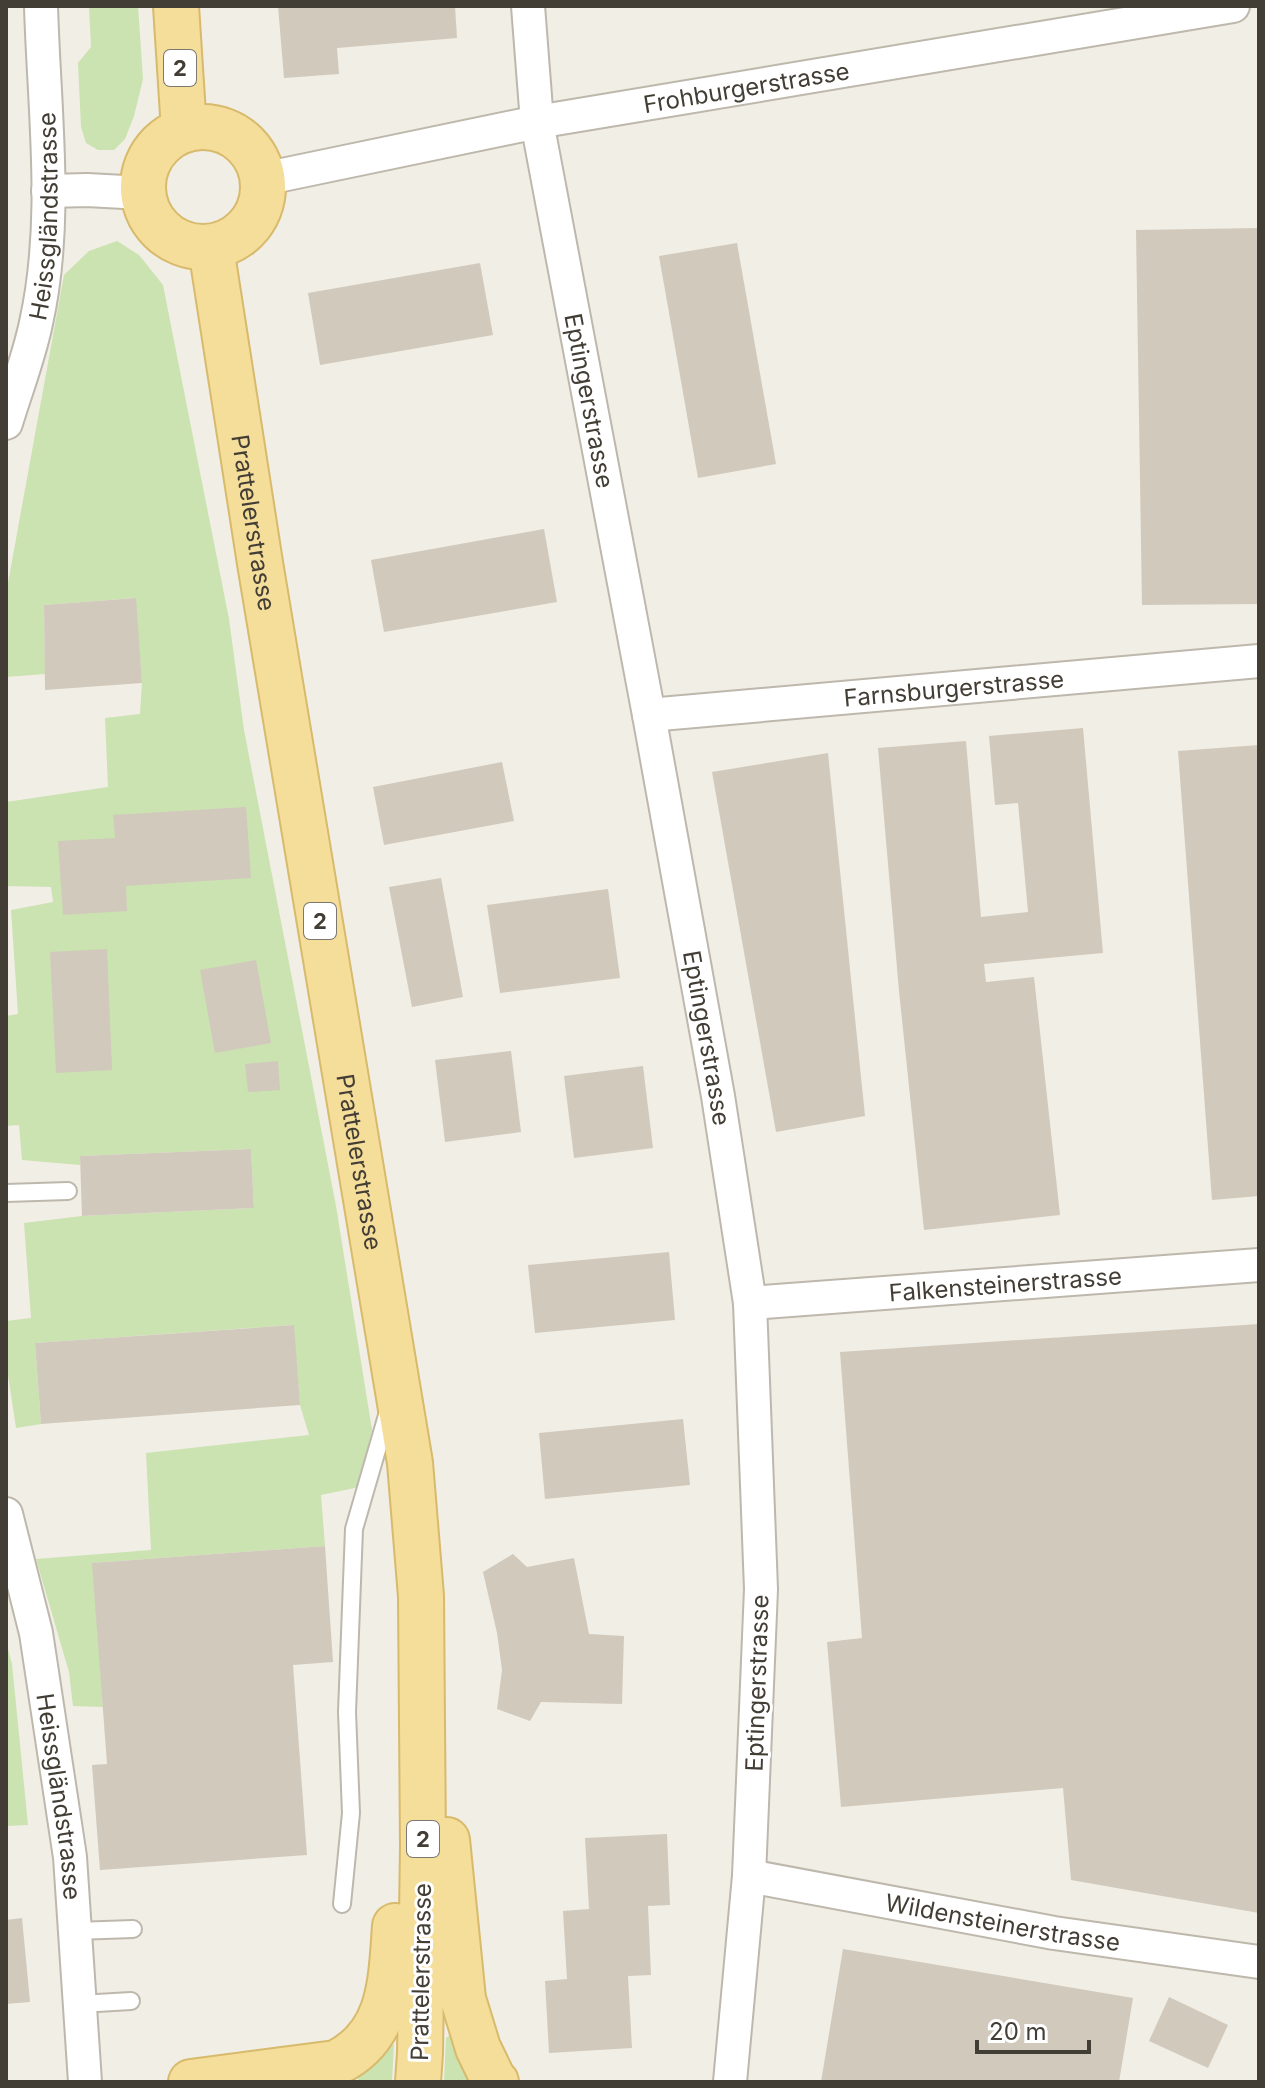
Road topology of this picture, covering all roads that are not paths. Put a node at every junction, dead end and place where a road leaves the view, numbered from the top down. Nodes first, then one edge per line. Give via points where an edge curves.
1 (41, 6) edge
2 (176, 6) edge
3 (528, 6) edge
4 (1233, 6) edge
5 (537, 122) junction
6 (184, 130) junction
7 (263, 179) junction
8 (48, 191) junction
9 (143, 193) junction
10 (211, 248) junction
11 (6, 423) edge
12 (1259, 661) edge
13 (649, 715) junction
14 (68, 1191) dead end
15 (6, 1193) edge
16 (1259, 1265) edge
17 (750, 1303) junction
18 (397, 1380) junction
19 (6, 1514) edge
20 (421, 1596) junction
21 (749, 1876) junction
22 (342, 1904) dead end
23 (133, 1929) dead end
24 (75, 1931) junction
25 (1259, 1962) edge
26 (131, 2001) dead end
27 (80, 2004) junction
28 (85, 2082) edge
29 (191, 2082) edge
30 (418, 2082) edge
31 (496, 2082) edge
32 (730, 2082) edge

1 - 8 street, Heissgländstrasse
2 - 6 main road, 2
3 - 5 street, Eptingerstrasse
4 - 5 street, Frohburgerstrasse
5 - 7 street, Frohburgerstrasse
5 - 13 street, Eptingerstrasse
6 - 7 main road via 219,129 235,136 258,162
6 - 9 main road via 153,155
7 - 10 main road via 263,198 245,231
8 - 9 street
8 - 11 street, Heissgländstrasse via 36,324
9 - 10 main road via 148,212 166,234 192,247
10 - 18 main road, Prattelerstrasse / 2
12 - 13 street, Farnsburgerstrasse
13 - 17 street, Eptingerstrasse
14 - 15 lane
16 - 17 street, Falkensteinerstrasse
17 - 21 street, Eptingerstrasse via 761,1589
18 - 20 main road, Prattelerstrasse / 2
18 - 22 lane via 354,1529 347,1712 351,1813
19 - 24 street, Heissgländstrasse via 39,1647 70,1857
20 - 29 main road via 391,1981 382,2018 350,2056 336,2063
20 - 30 main road, Prattelerstrasse / 2
20 - 31 main road via 463,1999 478,2048
21 - 25 street, Wildensteinerstrasse via 1054,1933
21 - 32 street, Eptingerstrasse
23 - 24 lane
24 - 27 street, Heissgländstrasse
26 - 27 lane
27 - 28 street, Heissgländstrasse

